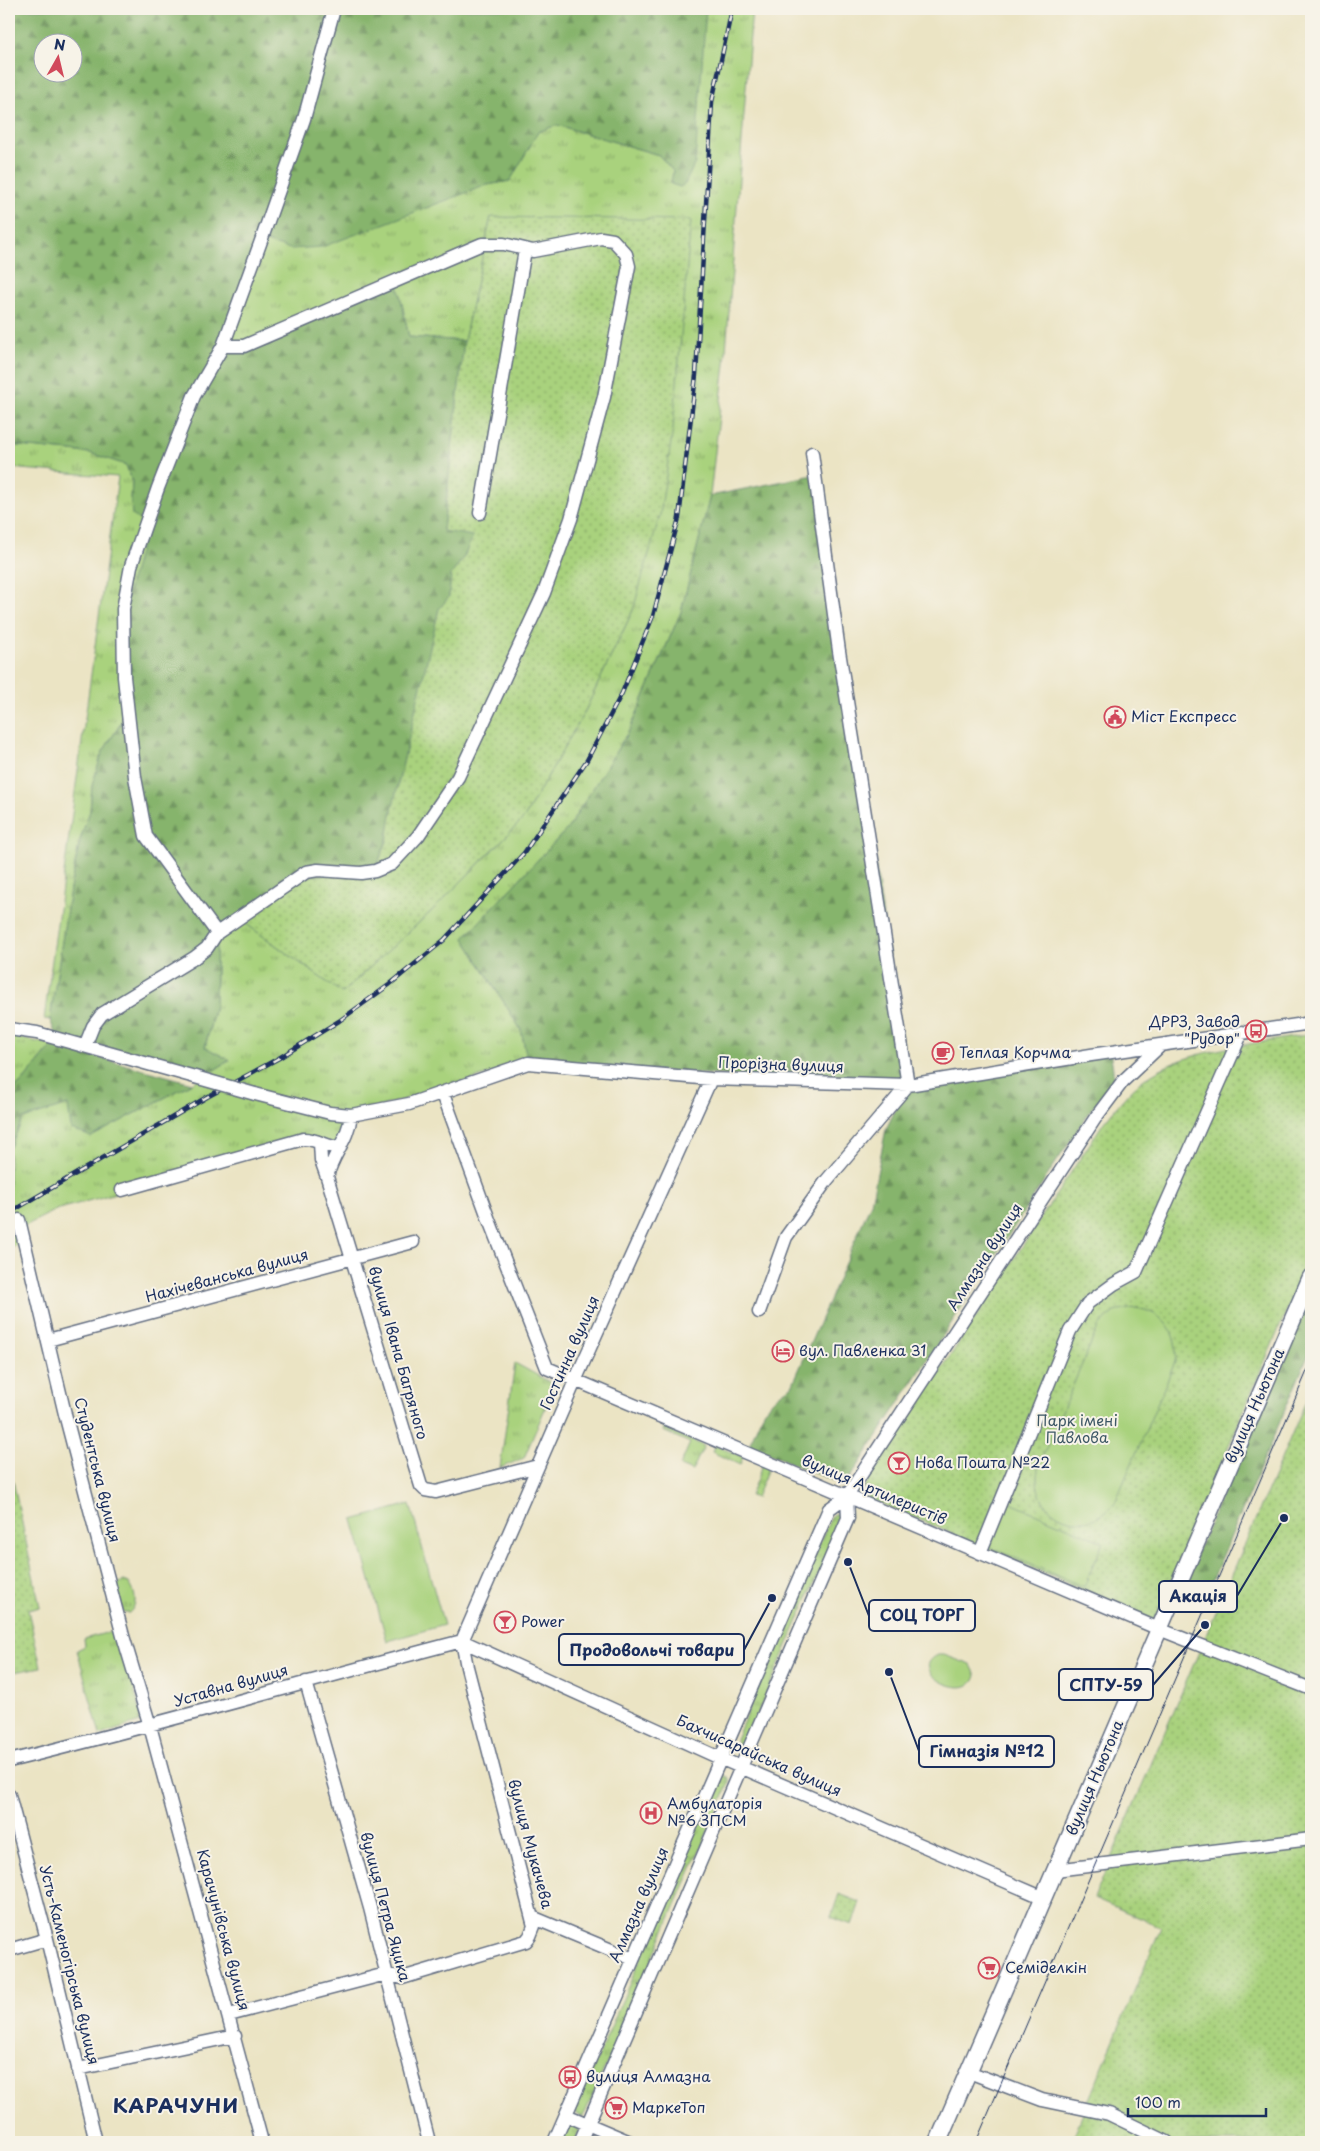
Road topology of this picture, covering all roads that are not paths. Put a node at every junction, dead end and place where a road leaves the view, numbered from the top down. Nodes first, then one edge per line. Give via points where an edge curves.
1 (334, 9) edge
2 (525, 250) junction
3 (223, 346) junction
4 (812, 453) dead end
5 (480, 513) dead end
6 (217, 933) junction
7 (1311, 1023) edge
8 (9, 1029) edge
9 (1242, 1032) junction
10 (1161, 1045) junction
11 (85, 1046) junction
12 (711, 1079) junction
13 (908, 1085) junction
14 (443, 1094) junction
15 (351, 1114) junction
16 (320, 1143) junction
17 (340, 1148) junction
18 (327, 1177) junction
19 (122, 1190) dead end
20 (19, 1220) dead end
21 (413, 1242) dead end
22 (354, 1260) junction
23 (1311, 1277) edge
24 (759, 1312) dead end
25 (48, 1340) junction
26 (576, 1380) junction
27 (538, 1466) junction
28 (847, 1496) junction
29 (980, 1553) junction
30 (1159, 1629) junction
31 (462, 1641) junction
32 (306, 1682) junction
33 (1311, 1689) edge
34 (150, 1726) junction
35 (722, 1759) junction
36 (9, 1761) edge
37 (742, 1768) junction
38 (9, 1795) edge
39 (1311, 1839) edge
40 (1055, 1870) junction
41 (1044, 1898) junction
42 (532, 1917) junction
43 (47, 1938) junction
44 (9, 1950) edge
45 (633, 1959) junction
46 (386, 1974) junction
47 (229, 2015) junction
48 (235, 2036) junction
49 (78, 2069) junction
50 (969, 2072) junction
51 (566, 2115) junction
52 (588, 2124) junction
53 (96, 2142) edge
54 (262, 2142) edge
55 (429, 2142) edge
56 (554, 2142) edge
57 (580, 2142) edge
58 (630, 2142) edge
59 (938, 2142) edge
60 (1167, 2142) edge

1 - 3 street via 304,120
2 - 3 street via 504,244 482,244 244,346
2 - 5 street
2 - 6 street via 601,238 613,240 626,254 629,266 604,398 571,519 544,592 458,777 418,836 392,864 361,873 306,872
3 - 6 street via 194,396 158,488 131,566 123,618 124,677 134,768 146,836
4 - 13 street via 839,652
6 - 11 street via 207,948 194,958 102,1014
7 - 9 street, Прорізна вулиця
8 - 11 street, Прорізна вулиця
9 - 10 street, Прорізна вулиця
9 - 29 street via 1136,1272 1088,1302 1070,1331
10 - 13 street, Прорізна вулиця
10 - 28 street, Алмазна вулиця via 1123,1081 1096,1117
11 - 15 street, Прорізна вулиця, bridge via 330,1114
12 - 13 street, Прорізна вулиця
12 - 14 street, Прорізна вулиця via 528,1063
12 - 26 street, Гостинна вулиця
13 - 24 street via 827,1180 786,1237
14 - 15 street, Прорізна вулиця via 400,1106
14 - 26 street, вулиця Артилеристів via 547,1368
15 - 17 street via 346,1138
16 - 17 street
16 - 18 street, вулиця Івана Багряного
16 - 19 street via 311,1138 303,1139
17 - 18 street
18 - 22 street, вулиця Івана Багряного
20 - 25 street, Студентська вулиця
21 - 22 street, Нахічеванська вулиця
22 - 25 street, Нахічеванська вулиця
22 - 27 street, вулиця Івана Багряного via 421,1486 436,1492
23 - 30 main road, вулиця Ньютона
25 - 34 street, Студентська вулиця via 123,1636
26 - 27 street, Гостинна вулиця
26 - 28 street, вулиця Артилеристів
27 - 31 street, Гостинна вулиця
28 - 29 street, вулиця Артилеристів
28 - 35 street, Алмазна вулиця via 829,1510
28 - 37 street via 848,1518
29 - 30 street, вулиця Артилеристів
30 - 33 street, вулиця Артилеристів
30 - 40 main road, вулиця Ньютона
31 - 32 street, Уставна вулиця
31 - 35 street, Бахчисарайська вулиця
31 - 42 street, вулиця Мукачева
32 - 34 street, Уставна вулиця
32 - 46 street, вулиця Петра Яцика
34 - 36 street, Уставна вулиця
34 - 47 street, Карачунівська вулиця
35 - 37 street, Бахчисарайська вулиця
35 - 45 street, Алмазна вулиця
37 - 41 street, Бахчисарайська вулиця
37 - 52 street
38 - 43 street, Усть-Каменогірська вулиця
39 - 40 street
40 - 41 main road, вулиця Ньютона
41 - 50 main road, вулиця Ньютона
42 - 45 street
42 - 46 street, вулиця Мукачева via 534,1926 526,1941 402,1978
43 - 44 street
43 - 49 street, Усть-Каменогірська вулиця
45 - 51 street, Алмазна вулиця
46 - 47 street, вулиця Мукачева
46 - 55 street, вулиця Петра Яцика
47 - 48 street, Карачунівська вулиця
48 - 49 street
48 - 54 street, Карачунівська вулиця
49 - 53 street, Усть-Каменогірська вулиця
50 - 59 main road, вулиця Ньютона
50 - 60 street via 1042,2100 1109,2114
51 - 52 street
51 - 56 street, Алмазна вулиця
52 - 57 street
52 - 58 street

